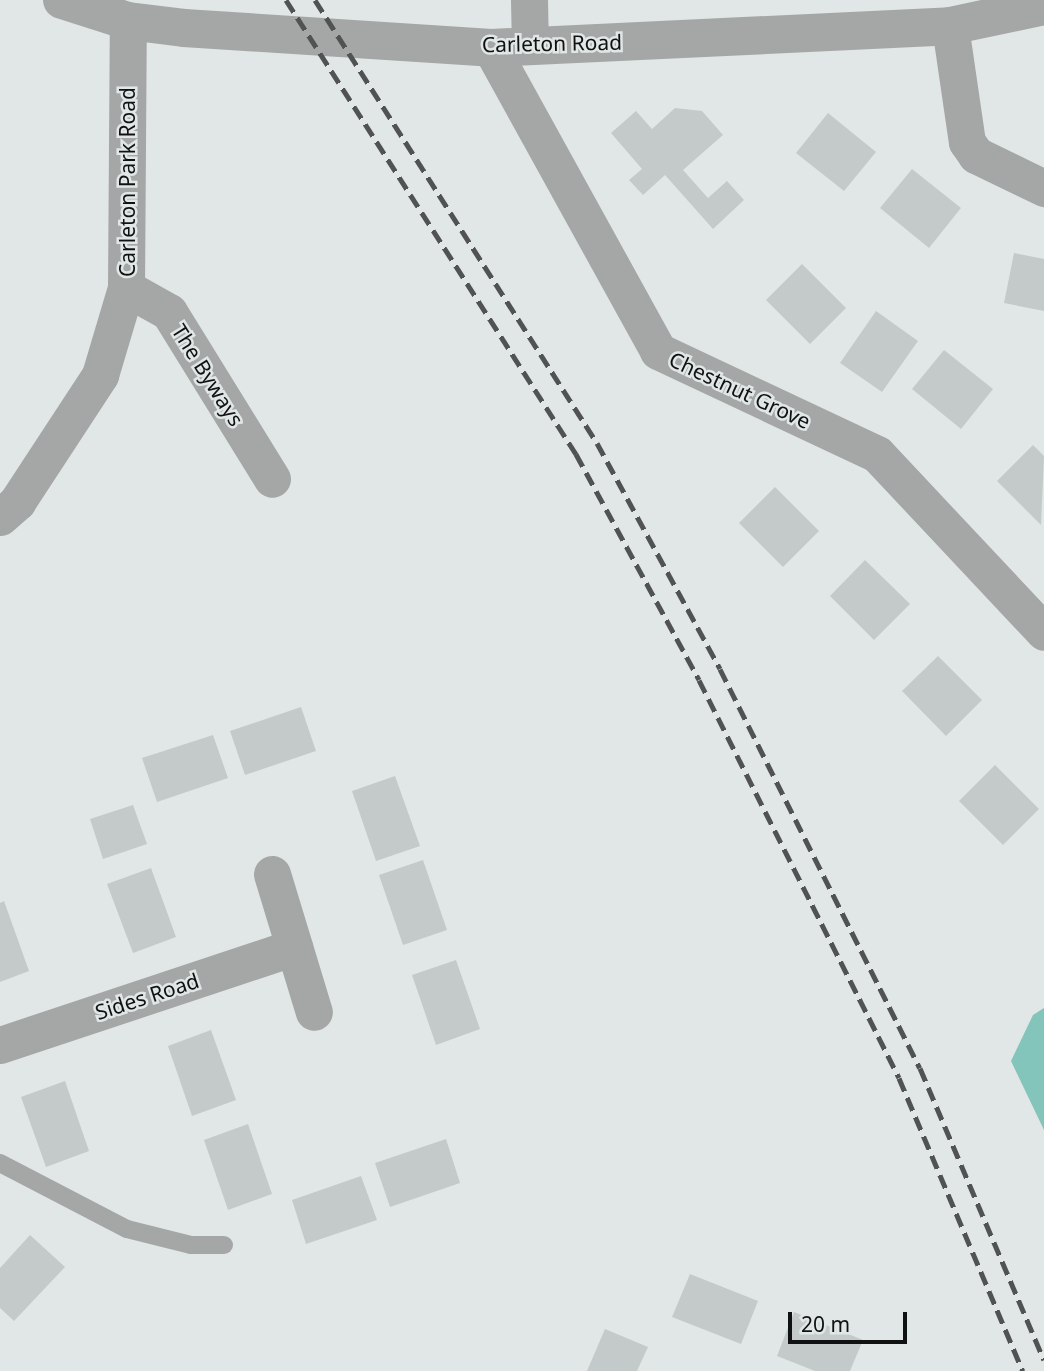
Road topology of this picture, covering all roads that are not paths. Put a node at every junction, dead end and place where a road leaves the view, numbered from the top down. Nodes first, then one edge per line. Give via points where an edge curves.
1 (62, 0) edge
2 (530, 0) edge
3 (1044, 6) edge
4 (128, 20) junction
5 (950, 26) junction
6 (530, 46) junction
7 (491, 48) junction
8 (1044, 188) edge
9 (127, 288) junction
10 (272, 479) dead end
11 (6, 503) edge
12 (1044, 632) edge
13 (272, 874) dead end
14 (294, 947) junction
15 (314, 1012) dead end
16 (0, 1045) edge
17 (0, 1163) edge
18 (224, 1245) dead end

1 - 4 street, Carleton Road
2 - 6 street
3 - 5 street, Carleton Road
4 - 7 street, Carleton Road via 446,41
4 - 9 street, Carleton Park Road
5 - 6 street, Carleton Road
5 - 8 street via 968,142 976,155
6 - 7 street, Carleton Road
7 - 12 street, Chestnut Grove via 658,351 877,454
9 - 10 street, The Byways via 169,312
9 - 11 street, Carleton Park Road via 100,375
13 - 14 street
14 - 15 street
14 - 16 street, Sides Road
17 - 18 lane via 127,1229 191,1245

